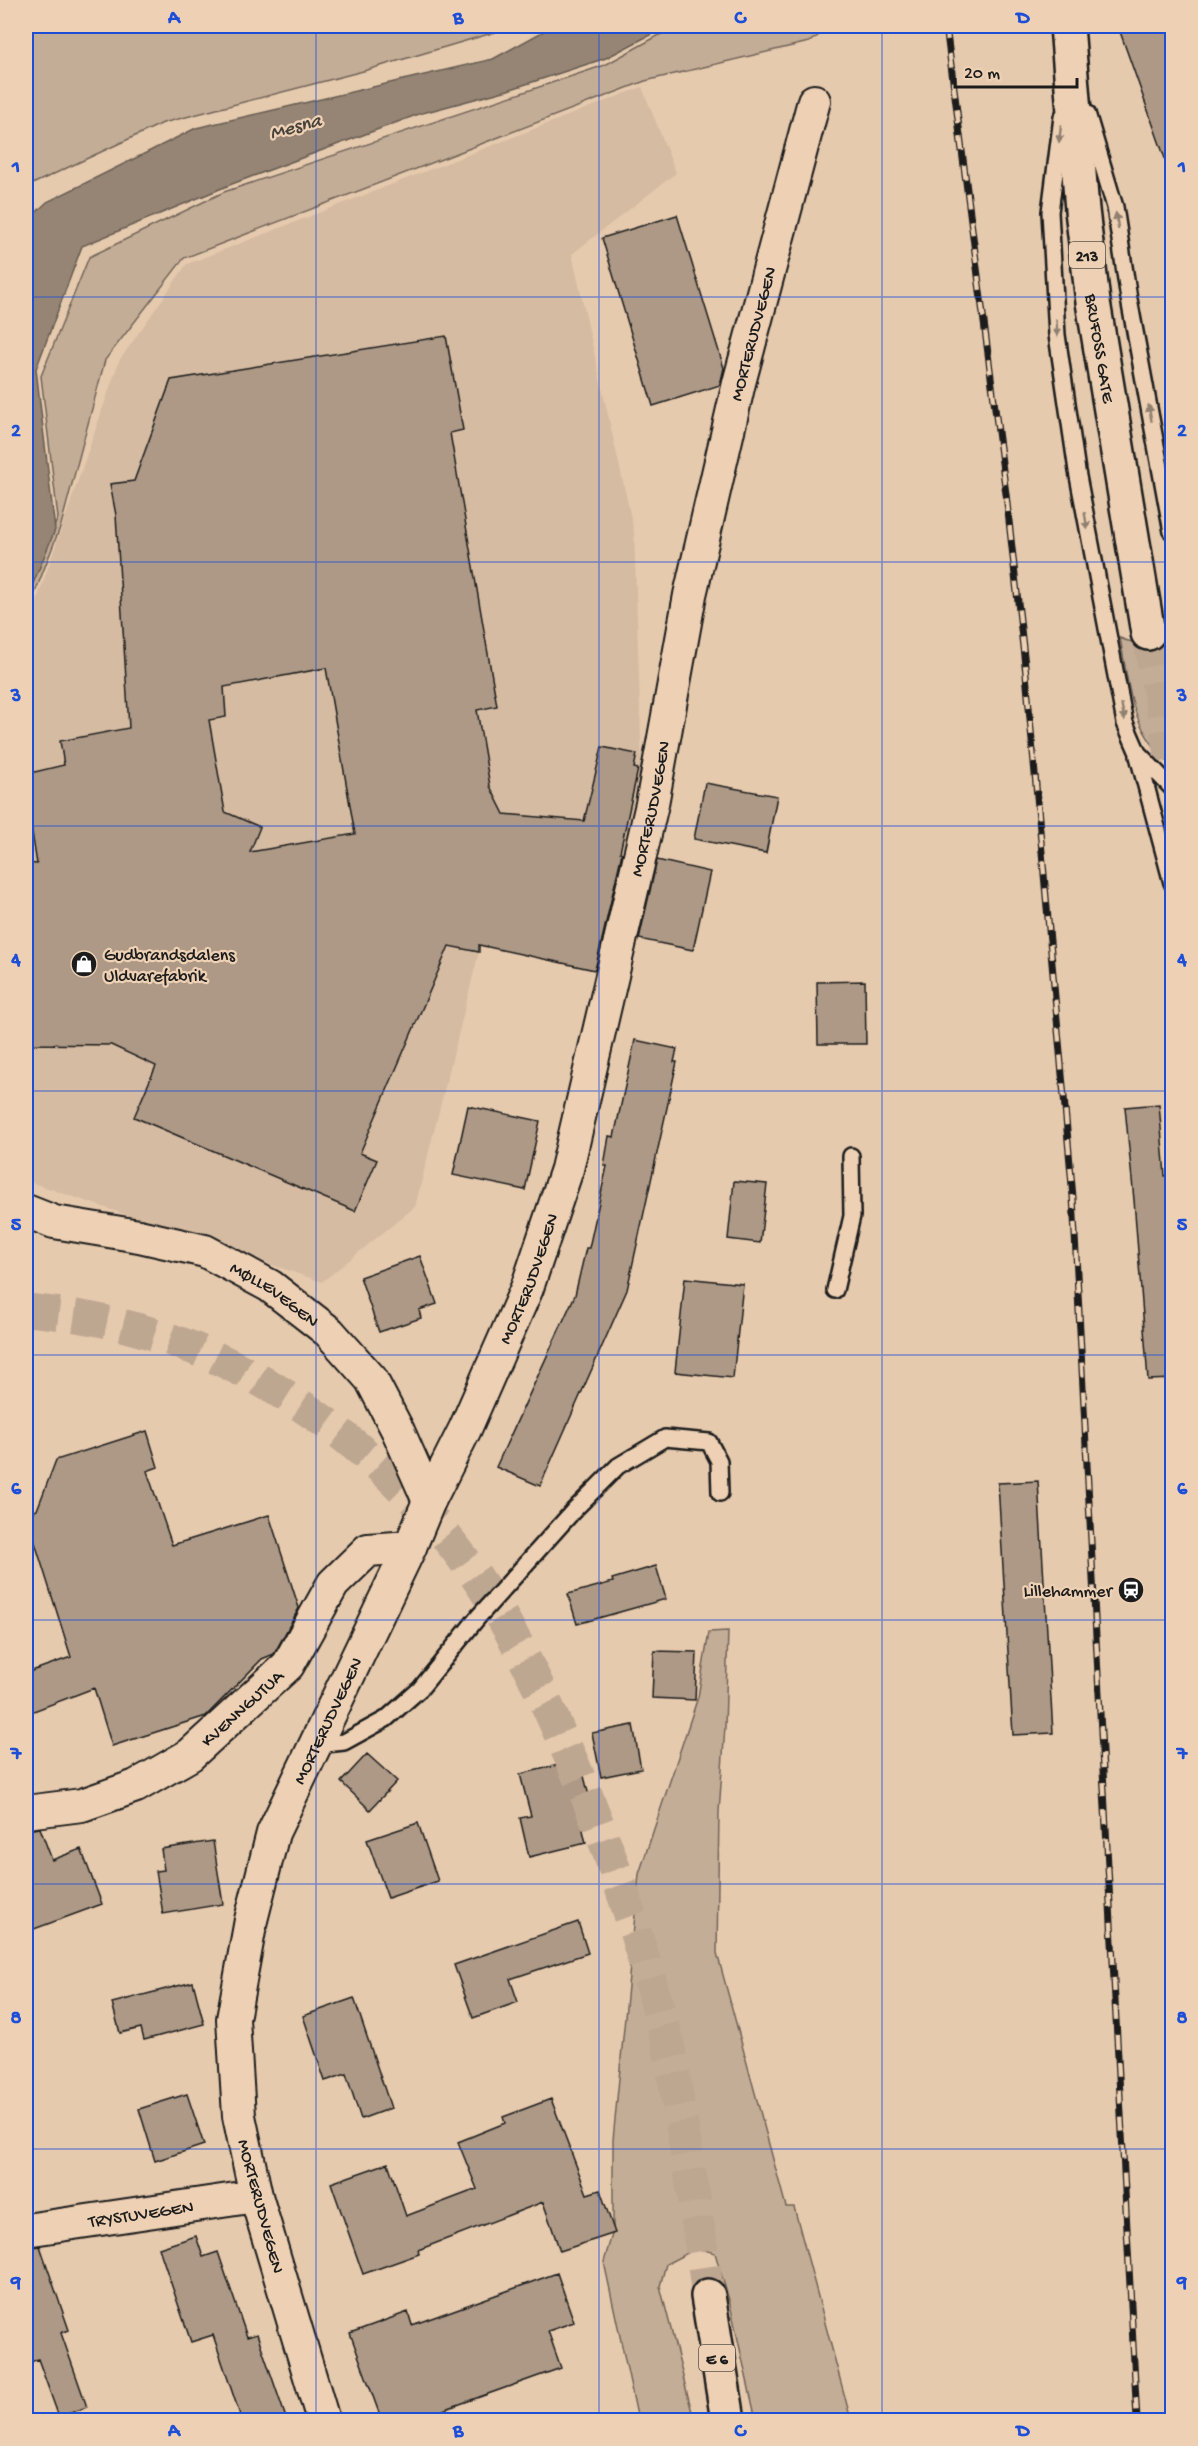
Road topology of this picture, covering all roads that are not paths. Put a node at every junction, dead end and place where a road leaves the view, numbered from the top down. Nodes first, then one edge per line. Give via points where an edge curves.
1 (1068, 40) edge
2 (814, 101) dead end
3 (1173, 532) edge
4 (1148, 633) tunnel mouth
5 (1138, 753) junction
6 (1173, 788) edge
7 (1173, 883) edge
8 (851, 1156) dead end
9 (26, 1211) edge
10 (835, 1290) dead end
11 (720, 1493) dead end
12 (429, 1501) junction
13 (410, 1547) junction
14 (316, 1745) junction
15 (26, 1812) edge
16 (256, 2196) junction
17 (26, 2230) edge
18 (708, 2296) tunnel mouth
19 (323, 2421) edge
20 (728, 2421) edge

3 -> 1 lane via 1115,207
1 - 4 main road, BRUFOSS GATE / 213 via 1093,302
1 -> 5 lane via 1050,212 1057,335 1097,582 1125,723
2 - 12 street, MORTERUDVEGEN via 739,383 692,584 652,804 567,1169 527,1288
5 - 6 lane
5 - 7 lane
8 - 10 lane via 852,1216
9 - 12 street, MØLLEVEGEN via 54,1222 205,1251 270,1286 329,1332 371,1379
11 - 14 lane via 719,1461 709,1442 665,1438 618,1467 479,1616 420,1689 386,1719 344,1742
12 - 13 street, MORTERUDVEGEN
13 - 14 street, MORTERUDVEGEN
13 - 15 street, KVENNGUTUA via 368,1550 333,1584 288,1665 190,1755 136,1786 82,1805
14 - 16 street, MORTERUDVEGEN via 273,1833 251,1920 233,2019 239,2116
16 - 17 street, TRYSTUVEGEN
16 - 19 street, MORTERUDVEGEN
18 - 20 main road, E 6

